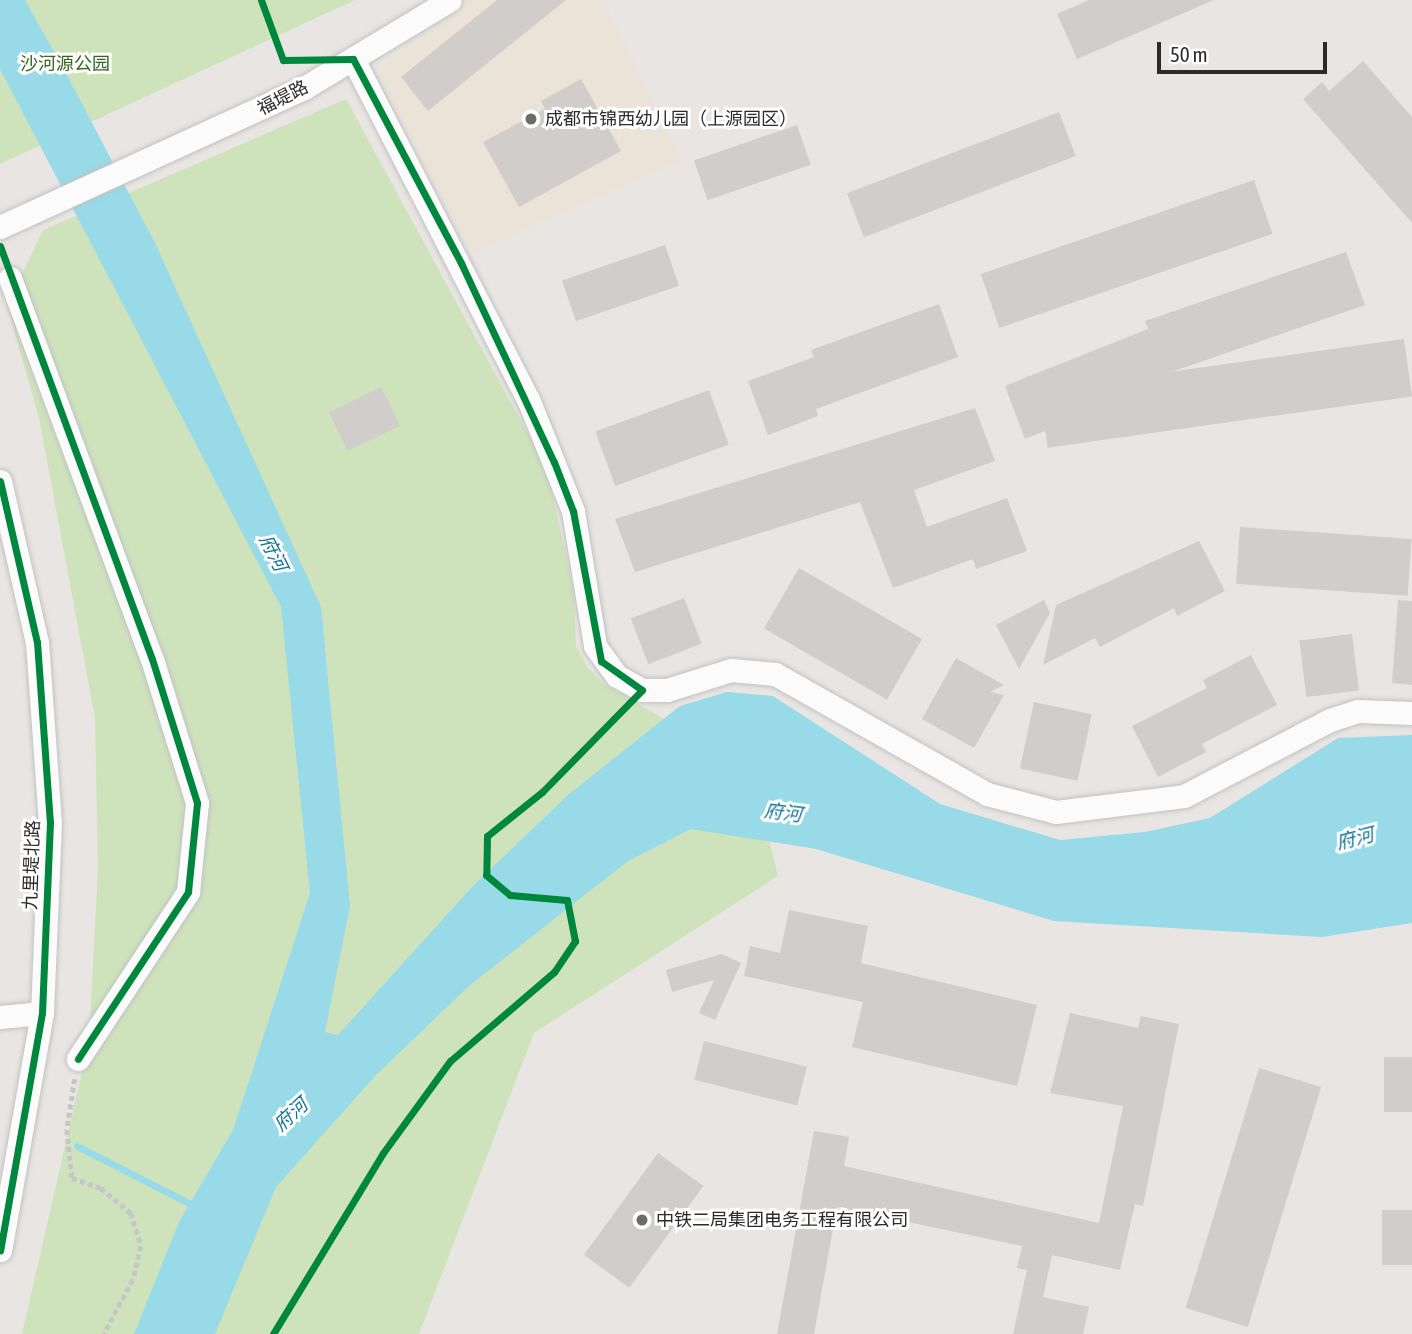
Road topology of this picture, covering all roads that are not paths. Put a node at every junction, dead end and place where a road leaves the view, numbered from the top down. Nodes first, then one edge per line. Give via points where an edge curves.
1 (450, 0) edge
2 (353, 59) junction
3 (0, 227) edge
4 (10, 278) dead end
5 (0, 481) edge
6 (1412, 713) edge
7 (42, 1013) junction
8 (0, 1017) edge
9 (78, 1059) road end
10 (0, 1251) edge

1 - 2 street, 福堤路
2 - 3 street, 福堤路 via 146,164
2 - 6 street via 528,400 573,512 595,646 617,676 642,690 667,690 731,670 775,674 987,794 1056,812 1184,796 1330,720 1358,711
4 - 9 street via 152,659 197,803 188,892
5 - 7 street, 九里堤北路 via 37,642 50,822
7 - 8 street
7 - 10 street, 九里堤北路

